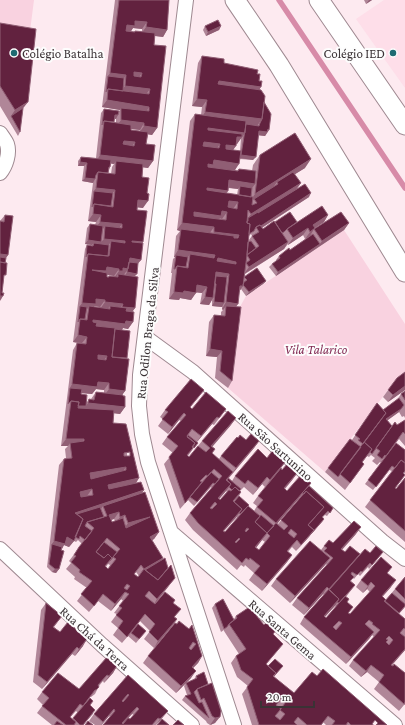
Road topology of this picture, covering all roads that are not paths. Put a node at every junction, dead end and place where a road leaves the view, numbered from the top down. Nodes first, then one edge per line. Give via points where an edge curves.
1 (186, 0) edge
2 (235, 0) edge
3 (319, 0) edge
4 (405, 125) edge
5 (4, 139) edge
6 (0, 173) edge
7 (405, 272) edge
8 (146, 337) junction
9 (171, 533) junction
10 (0, 549) edge
11 (405, 559) edge
12 (192, 725) edge
13 (234, 725) edge
14 (395, 725) edge

1 - 8 street, Rua Odilon Braga da Silva
2 - 7 main road via 279,65
3 - 4 main road
5 - 6 street via 7,158
8 - 9 street, Rua Odilon Braga da Silva via 140,375 139,406 142,434 148,462
8 - 11 street, Rua São Sartunino via 193,372
9 - 13 street, Rua Odilon Braga da Silva
9 - 14 street, Rua Santa Gema
10 - 12 street, Rua Chá da Terra

